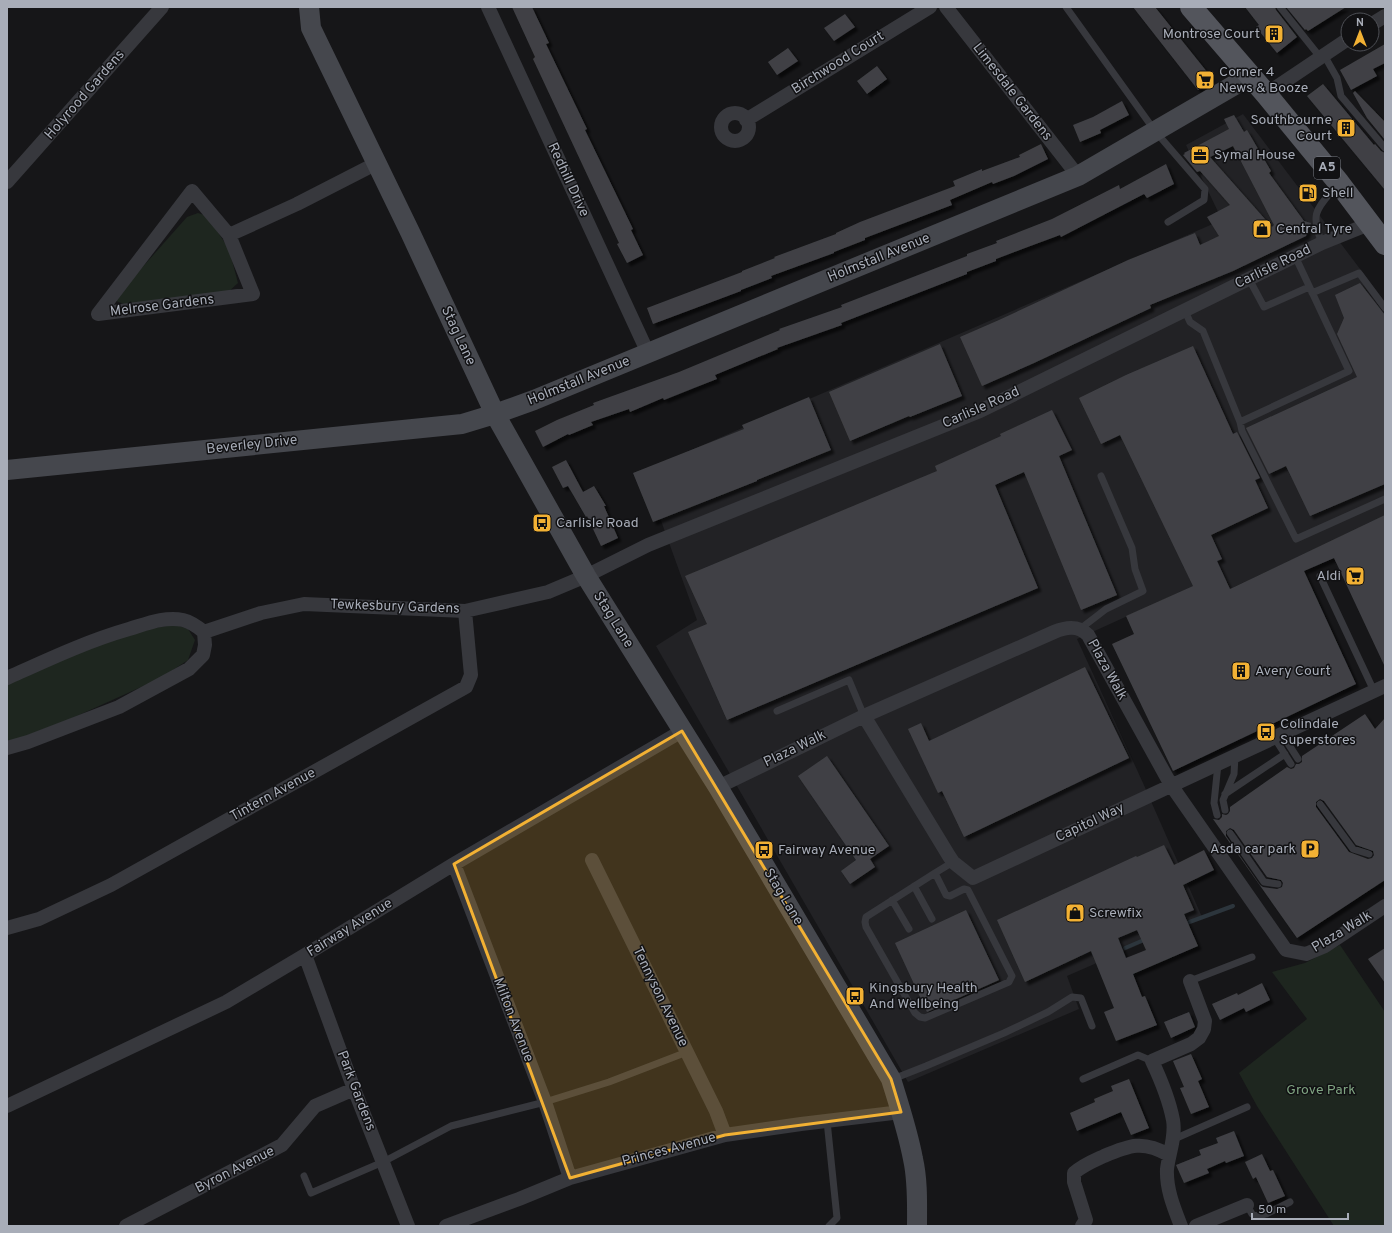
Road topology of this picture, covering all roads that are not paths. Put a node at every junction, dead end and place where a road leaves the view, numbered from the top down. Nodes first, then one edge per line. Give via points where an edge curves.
1 (162, 7) edge
2 (309, 7) edge
3 (488, 7) edge
4 (930, 7) edge
5 (946, 7) edge
6 (1066, 7) edge
7 (1191, 7) edge
8 (1280, 7) edge
9 (1340, 45) edge
10 (1322, 56) junction
11 (1250, 76) junction
12 (1266, 94) junction
13 (746, 120) dead end
14 (1155, 131) junction
15 (1385, 148) edge
16 (377, 163) junction
17 (1078, 176) junction
18 (7, 182) edge
19 (1339, 183) junction
20 (1168, 222) dead end
21 (1370, 224) junction
22 (229, 235) junction
23 (1322, 243) junction
24 (1385, 243) edge
25 (1295, 256) junction
26 (1250, 279) junction
27 (1311, 290) junction
28 (1385, 308) edge
29 (1184, 311) junction
30 (648, 353) junction
31 (495, 414) junction
32 (1240, 422) junction
33 (7, 470) edge
34 (1101, 476) dead end
35 (1385, 499) edge
36 (586, 576) junction
37 (1320, 576) dead end
38 (464, 611) junction
39 (1080, 629) junction
40 (204, 632) junction
41 (7, 678) edge
42 (1380, 688) edge
43 (777, 711) dead end
44 (864, 716) junction
45 (682, 731) junction
46 (1278, 736) junction
47 (7, 748) edge
48 (1285, 754) junction
49 (1235, 756) junction
50 (1298, 759) dead end
51 (1218, 764) junction
52 (1291, 764) dead end
53 (1171, 786) junction
54 (718, 787) junction
55 (1225, 794) junction
56 (1320, 804) dead end
57 (1225, 810) dead end
58 (1217, 815) dead end
59 (1230, 833) dead end
60 (1369, 854) dead end
61 (592, 860) dead end
62 (953, 862) junction
63 (454, 864) junction
64 (935, 874) junction
65 (1278, 884) dead end
66 (914, 886) junction
67 (892, 900) junction
68 (1385, 906) edge
69 (932, 919) dead end
70 (7, 928) edge
71 (909, 929) dead end
72 (305, 955) junction
73 (1252, 957) dead end
74 (1190, 981) joint
75 (1092, 1026) dead end
76 (687, 1052) junction
77 (1152, 1062) junction
78 (891, 1079) junction
79 (1082, 1079) dead end
80 (354, 1089) junction
81 (545, 1102) junction
82 (7, 1106) edge
83 (1247, 1106) dead end
84 (901, 1112) junction
85 (827, 1121) junction
86 (725, 1136) junction
87 (1172, 1140) junction
88 (1169, 1155) junction
89 (383, 1162) junction
90 (304, 1176) dead end
91 (570, 1178) junction
92 (1290, 1202) dead end
93 (1247, 1205) joint
94 (475, 1221) edge
95 (126, 1226) edge
96 (408, 1226) edge
97 (446, 1226) edge
98 (829, 1226) edge
99 (917, 1226) edge
100 (1082, 1226) edge
101 (1181, 1226) edge
102 (1196, 1226) edge

1 - 18 street, Holyrood Gardens
2 - 16 street, Stag Lane via 311,28
3 - 30 street, Redhill Drive
4 - 13 street, Birchwood Court
5 - 17 street, Limesdale Gardens
6 - 14 lane
7 - 11 main road, A5
8 - 10 lane
9 - 10 street
10 - 12 street
10 - 15 lane via 1337,78 1341,96
11 - 12 main road, A5
11 - 14 street, Holmstall Avenue
12 - 19 main road, A5
14 - 17 street, Holmstall Avenue
14 - 20 lane via 1205,189 1204,200
16 - 22 street via 298,204
16 - 31 street, Stag Lane
17 - 30 street, Holmstall Avenue
19 - 21 main road, A5
19 - 23 lane via 1315,216
21 - 23 street, Carlisle Road
21 - 24 main road, A5
22 - 22 street, Melrose Gardens via 192,191 98,314 253,294
23 - 25 street, Carlisle Road
25 - 26 street, Carlisle Road
25 - 27 lane
26 - 27 lane via 1264,307
26 - 29 street, Carlisle Road
27 - 28 lane via 1358,273
27 - 32 lane via 1349,371
29 - 32 lane via 1190,322 1203,331
29 - 36 street, Carlisle Road via 980,411 648,545
30 - 31 street, Holmstall Avenue
31 - 33 street, Beverley Drive via 462,424
31 - 36 street, Stag Lane
32 - 35 lane via 1242,431 1296,539
34 - 39 lane via 1132,548 1135,568 1143,591 1106,609
36 - 38 street, Tewkesbury Gardens via 548,592
36 - 45 street, Stag Lane
37 - 42 lane
38 - 40 street, Tewkesbury Gardens via 304,604 261,612
38 - 70 street, Tintern Avenue via 472,675 466,687 111,886 39,918
39 - 44 street, Plaza Walk via 1067,628 1054,632
39 - 53 street, Plaza Walk via 1092,641
40 - 41 street via 183,620 153,621 102,637
40 - 47 street via 203,656 189,669 119,707
42 - 46 street, Capitol Way
43 - 44 lane via 849,680
44 - 54 street, Plaza Walk
44 - 62 street, Capitol Way
45 - 54 street, Stag Lane
45 - 63 street, Fairway Avenue
46 - 48 lane
46 - 49 street, Capitol Way
46 - 50 lane
48 - 52 lane
48 - 55 lane
49 - 51 street, Capitol Way
49 - 55 lane via 1234,774
51 - 53 street, Capitol Way
51 - 58 lane via 1214,803
53 - 62 street, Capitol Way via 973,878
53 - 68 street, Plaza Walk via 1286,950 1306,954 1325,946
54 - 78 street, Stag Lane
55 - 57 lane
56 - 60 lane via 1353,849
59 - 65 lane via 1264,882
61 - 76 street, Tennyson Avenue
62 - 64 lane
63 - 72 street, Fairway Avenue
63 - 81 street, Milton Avenue
64 - 66 lane
64 - 67 lane via 948,896 964,889 968,890 1012,976 1009,982 925,1018 920,1017 915,1013 866,927 866,917
66 - 67 lane
66 - 69 lane
67 - 71 lane
72 - 80 street, Park Gardens
72 - 82 street, Fairway Avenue via 226,1002
73 - 74 lane
74 - 77 street via 1205,1021 1204,1029 1199,1038 1191,1044
75 - 78 lane via 1081,998 1072,997 1048,1012 1004,1033
76 - 81 lane via 609,1082
76 - 86 street, Tennyson Avenue via 716,1111
77 - 79 lane via 1138,1055
77 - 87 street via 1163,1086 1173,1121
78 - 84 street, Stag Lane
80 - 89 street, Park Gardens
80 - 95 street, Byron Avenue via 316,1106 282,1145
81 - 89 lane via 451,1126
81 - 91 street, Milton Avenue
83 - 87 lane
84 - 85 street, Princes Avenue
84 - 99 street, Stag Lane via 914,1160
85 - 86 street, Princes Avenue
85 - 98 lane via 837,1218
86 - 91 street, Princes Avenue
87 - 88 street
88 - 100 street via 1147,1146 1131,1146 1082,1166 1074,1173 1074,1182 1085,1213 1086,1220
88 - 101 street via 1168,1187
89 - 90 lane via 311,1193
89 - 96 street, Park Gardens
91 - 94 street, Princes Avenue
92 - 93 lane via 1259,1216 1252,1214
93 - 102 street
94 - 97 street, Princes Avenue

